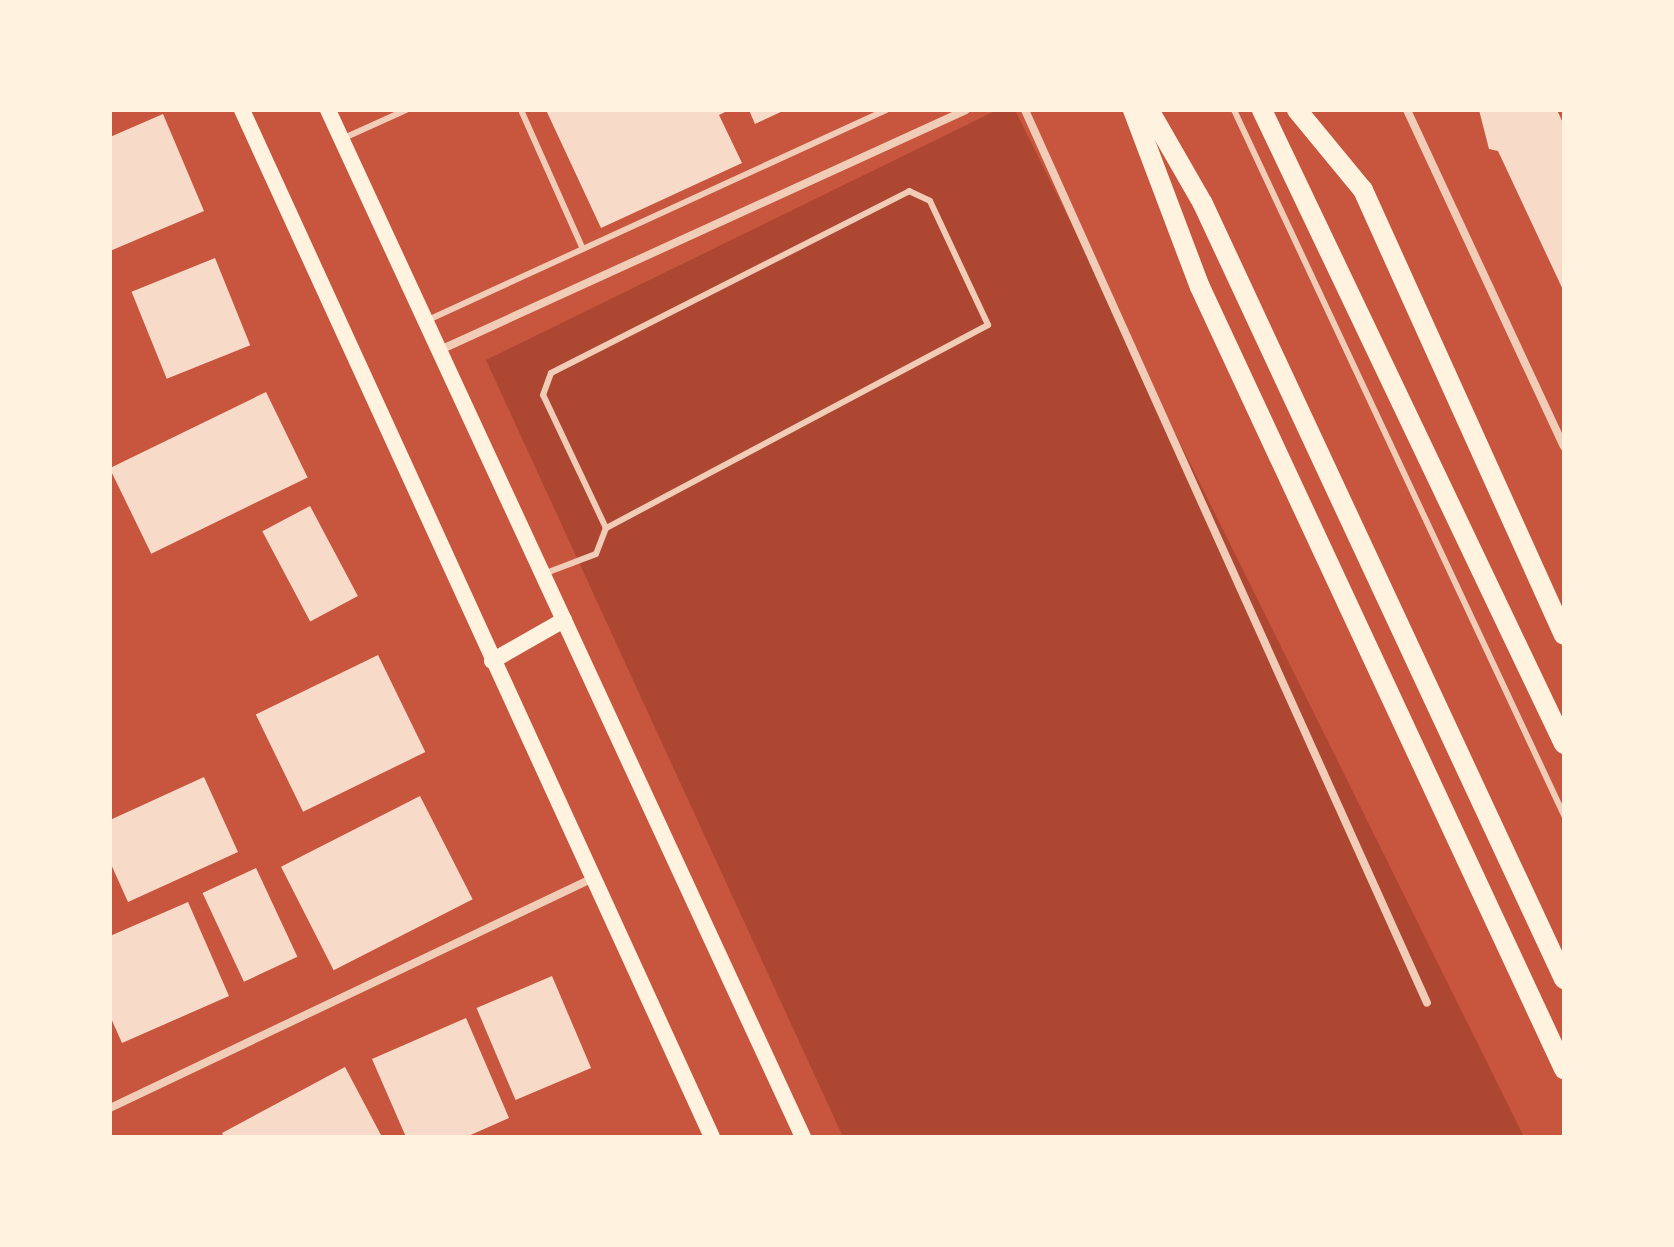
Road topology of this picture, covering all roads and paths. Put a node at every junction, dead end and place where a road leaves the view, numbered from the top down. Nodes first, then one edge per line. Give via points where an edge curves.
1 (242, 110) edge
2 (328, 110) edge
3 (406, 110) edge
4 (521, 110) edge
5 (886, 110) edge
6 (966, 110) edge
7 (1025, 110) edge
8 (1133, 110) edge
9 (1149, 110) edge
10 (1234, 110) edge
11 (1262, 110) edge
12 (1297, 110) edge
13 (1407, 110) edge
14 (341, 139) junction
15 (583, 249) junction
16 (425, 321) junction
17 (439, 351) junction
18 (1564, 446) edge
19 (606, 528) junction
20 (542, 575) junction
21 (564, 620) junction
22 (1564, 635) edge
23 (492, 661) junction
24 (1564, 744) edge
25 (1564, 815) edge
26 (591, 879) junction
27 (1564, 979) edge
28 (1427, 1003) dead end
29 (1564, 1069) edge
30 (110, 1108) edge
31 (712, 1137) edge
32 (803, 1137) edge

1 - 23 main road
2 - 14 main road
3 - 14 lane
4 - 15 lane
5 - 15 lane
6 - 17 street
7 - 28 street
8 - 29 main road via 1200,287
9 - 27 main road via 1203,204
10 - 25 lane
11 - 24 main road
12 - 22 main road via 1363,190
13 - 18 street
14 - 16 main road
15 - 16 lane
16 - 17 main road
17 - 20 main road
19 - 19 lane via 543,395 551,373 909,191 930,201 988,325
19 - 20 lane via 596,554
20 - 21 main road
21 - 23 main road
21 - 32 main road
23 - 26 main road
26 - 30 street
26 - 31 main road

